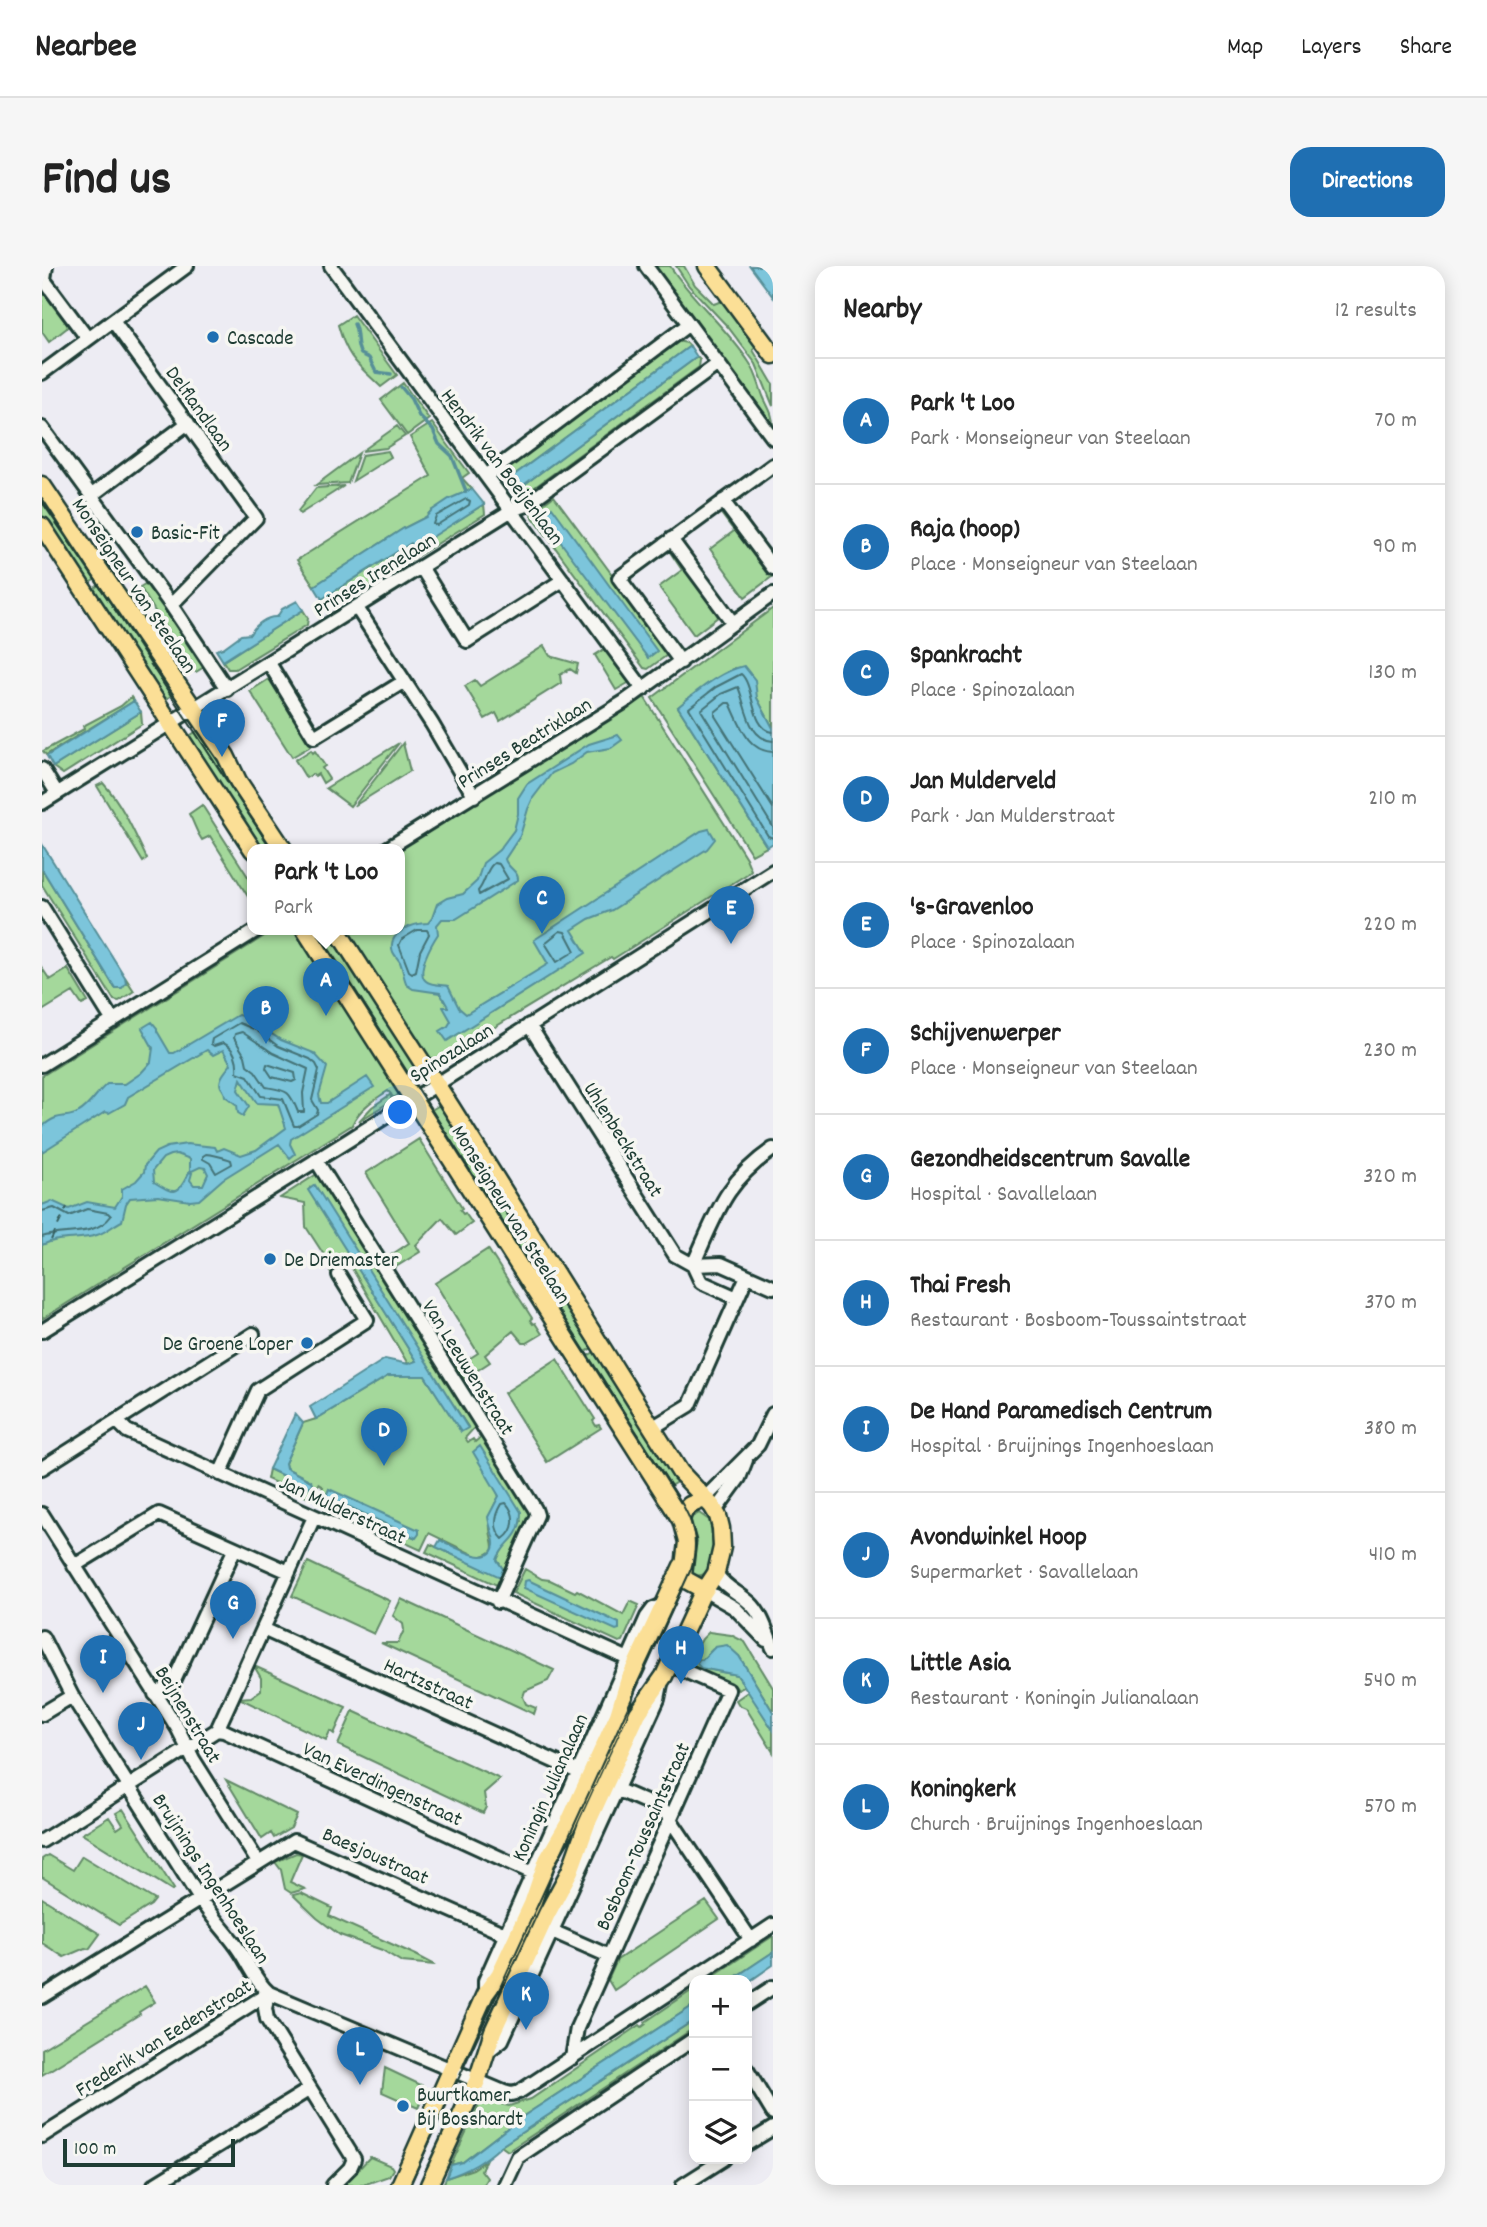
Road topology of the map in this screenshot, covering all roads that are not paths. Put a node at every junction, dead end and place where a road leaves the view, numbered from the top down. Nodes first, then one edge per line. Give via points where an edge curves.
1 (46, 266) edge
2 (331, 266) edge
3 (646, 266) edge
4 (707, 266) edge
5 (180, 268) edge
6 (113, 321) junction
7 (689, 324) junction
8 (88, 339) junction
9 (773, 355) edge
10 (718, 364) junction
11 (42, 373) edge
12 (188, 424) junction
13 (42, 428) edge
14 (773, 438) edge
15 (773, 465) edge
16 (486, 476) junction
17 (42, 485) edge
18 (92, 495) junction
19 (723, 501) junction
20 (512, 510) junction
21 (42, 526) edge
22 (671, 539) junction
23 (421, 567) junction
24 (773, 568) edge
25 (563, 580) junction
26 (773, 594) edge
27 (171, 605) junction
28 (357, 608) junction
29 (733, 623) junction
30 (681, 662) junction
31 (269, 663) junction
32 (403, 682) junction
33 (227, 689) junction
34 (643, 689) junction
35 (194, 710) junction
36 (171, 722) junction
37 (42, 769) edge
38 (57, 793) junction
39 (474, 796) junction
40 (42, 803) edge
41 (249, 844) edge
42 (280, 844) edge
43 (395, 844) edge
44 (769, 874) edge
45 (773, 889) edge
46 (42, 908) edge
47 (249, 935) edge
48 (308, 935) edge
49 (340, 935) edge
50 (113, 1021) junction
51 (529, 1025) junction
52 (42, 1065) edge
53 (436, 1083) junction
54 (414, 1098) junction
55 (773, 1149) edge
56 (316, 1160) junction
57 (693, 1265) junction
58 (339, 1275) dead end
59 (747, 1276) junction
60 (773, 1287) edge
61 (737, 1298) junction
62 (42, 1331) edge
63 (253, 1335) dead end
64 (773, 1414) edge
65 (117, 1421) junction
66 (652, 1428) junction
67 (42, 1468) edge
68 (220, 1474) junction
69 (709, 1505) junction
70 (42, 1514) edge
71 (314, 1517) junction
72 (681, 1520) junction
73 (235, 1548) junction
74 (74, 1566) junction
75 (682, 1566) junction
76 (289, 1572) junction
77 (716, 1573) junction
78 (704, 1590) junction
79 (498, 1602) junction
80 (263, 1629) junction
81 (42, 1637) edge
82 (773, 1649) edge
83 (632, 1662) junction
84 (667, 1669) junction
85 (156, 1694) junction
86 (72, 1696) junction
87 (42, 1714) edge
88 (217, 1730) junction
89 (188, 1748) junction
90 (578, 1772) junction
91 (129, 1786) junction
92 (616, 1789) junction
93 (672, 1812) junction
94 (42, 1841) edge
95 (258, 1862) junction
96 (533, 1872) junction
97 (200, 1899) junction
98 (773, 1926) edge
99 (552, 1931) junction
100 (505, 1934) junction
101 (751, 1940) junction
102 (610, 1956) junction
103 (773, 1987) edge
104 (269, 1993) junction
105 (485, 1994) junction
106 (42, 1997) edge
107 (752, 2001) edge
108 (689, 2042) edge
109 (488, 2051) junction
110 (572, 2059) junction
111 (451, 2069) junction
112 (752, 2078) edge
113 (477, 2081) junction
114 (310, 2089) junction
115 (773, 2113) edge
116 (773, 2128) edge
117 (42, 2136) edge
118 (752, 2141) edge
119 (716, 2164) edge
120 (154, 2185) edge
121 (333, 2185) edge
122 (400, 2185) edge
123 (429, 2185) edge
124 (505, 2185) edge
125 (683, 2185) edge

1 - 8 street via 44,280
2 - 16 street, Hendrik van Boeijenlaan
3 - 7 street
4 - 9 main road
5 - 6 street
6 - 8 street
6 - 12 street, Delflandlaan
7 - 10 street
7 - 16 street
8 - 11 street
10 - 14 street
10 - 20 street, Prinses Irenelaan via 524,506
12 - 18 street
12 - 27 street, Delflandlaan via 256,518
13 - 18 street, Monseigneur van Steelaan
15 - 19 street
16 - 20 street, Hendrik van Boeijenlaan
17 - 35 main road, Monseigneur van Steelaan
18 - 27 street, Monseigneur van Steelaan
19 - 22 street
19 - 24 street
20 - 23 street, Prinses Irenelaan
20 - 25 street, Hendrik van Boeijenlaan
21 - 36 main road
22 - 29 street
22 - 30 street via 619,578
23 - 25 street via 467,641
23 - 28 street, Prinses Irenelaan
25 - 34 street, Hendrik van Boeijenlaan
26 - 29 street, Prinses Beatrixlaan
27 - 33 street, Monseigneur van Steelaan
28 - 31 street, Prinses Irenelaan
28 - 32 street
29 - 30 street, Prinses Beatrixlaan
30 - 34 street, Prinses Beatrixlaan
31 - 32 street via 314,737
31 - 33 street, Prinses Irenelaan
32 - 39 street
33 - 35 street, Prinses Irenelaan
34 - 39 street, Prinses Beatrixlaan
35 - 36 street, Prinses Irenelaan
35 - 42 main road, Monseigneur van Steelaan
36 - 38 street, Prinses Irenelaan
36 - 41 main road
37 - 38 street
38 - 40 street, Prinses Irenelaan
39 - 43 street, Prinses Beatrixlaan
44 - 45 street
44 - 51 street, Spinozalaan
46 - 50 street
47 - 50 street
48 - 54 main road, Monseigneur van Steelaan
49 - 53 main road, Monseigneur van Steelaan
50 - 52 street
51 - 53 street, Spinozalaan
51 - 57 street, Uhlenbeckstraat via 675,1255
53 - 54 street, Spinozalaan
53 - 66 main road, Monseigneur van Steelaan
54 - 56 street, Spinozalaan
54 - 72 main road, Monseigneur van Steelaan
55 - 57 street via 747,1167 730,1187
56 - 62 street, Spinozalaan
56 - 79 street, Van Leeuwenstraat via 535,1509 537,1515
57 - 59 street via 721,1264
57 - 61 street, Uhlenbeckstraat via 701,1282
58 - 68 street via 367,1320 258,1390
59 - 60 street
59 - 61 street
61 - 66 street via 690,1405
63 - 65 street
64 - 69 street via 758,1445
65 - 67 street
65 - 68 street, Jan Mulderstraat via 127,1431
66 - 69 main road, Monseigneur van Steelaan via 680,1472
68 - 71 street, Jan Mulderstraat
69 - 72 main road via 690,1505
69 - 77 main road via 722,1538
70 - 74 street, Beijnenstraat
71 - 76 street
71 - 79 street, Jan Mulderstraat
72 - 75 main road via 687,1542
73 - 74 street via 159,1514
73 - 76 street
73 - 85 street via 173,1683
74 - 85 street, Beijnenstraat
75 - 78 main road via 686,1580
75 - 83 main road, Koningin Julianalaan
76 - 80 street
77 - 78 main road
77 - 82 street via 752,1605
78 - 82 street via 744,1615
78 - 84 main road
79 - 83 street, Jan Mulderstraat
80 - 88 street
80 - 90 street, Hartzstraat
81 - 86 street, Bruijnings Ingenhoeslaan
83 - 90 street, Koningin Julianalaan
83 - 105 main road, Koningin Julianalaan via 618,1715 547,1860 499,1975
84 - 92 street
84 - 93 street, Bosboom-Toussaintstraat via 678,1668 728,1690
84 - 109 main road via 632,1725 570,1871 493,2031
85 - 89 street, Beijnenstraat
86 - 87 street
86 - 91 street, Bruijnings Ingenhoeslaan
88 - 89 street
88 - 96 street, Van Everdingenstraat
89 - 91 street
89 - 95 street, Beijnenstraat
90 - 96 street, Koningin Julianalaan
91 - 94 street
91 - 97 street, Bruijnings Ingenhoeslaan
92 - 93 street
92 - 99 street
93 - 101 street
93 - 102 street, Bosboom-Toussaintstraat
95 - 97 street, Baesjoustraat
95 - 100 street, Baesjoustraat via 286,1844 303,1843
96 - 100 street, Koningin Julianalaan
97 - 104 street, Bruijnings Ingenhoeslaan
97 - 106 street, Baesjoustraat
98 - 101 street
99 - 102 street
99 - 109 street via 502,2040
100 - 105 street, Koningin Julianalaan via 485,1981
101 - 110 street
102 - 110 street, Bosboom-Toussaintstraat via 577,2028
103 - 107 street
104 - 111 street, Bruijnings Ingenhoeslaan
104 - 114 street, Bruijnings Ingenhoeslaan via 267,2018
104 - 117 street, Frederik van Eedenstraat
105 - 111 main road, Koningin Julianalaan
108 - 124 street via 518,2157
109 - 113 main road
110 - 113 street, Bruijnings Ingenhoeslaan via 511,2094
111 - 113 street, Bruijnings Ingenhoeslaan
111 - 122 main road, Koningin Julianalaan
112 - 115 street
113 - 123 main road
114 - 120 street
114 - 121 street, Bruijnings Ingenhoeslaan via 354,2160
116 - 118 street
119 - 125 street

